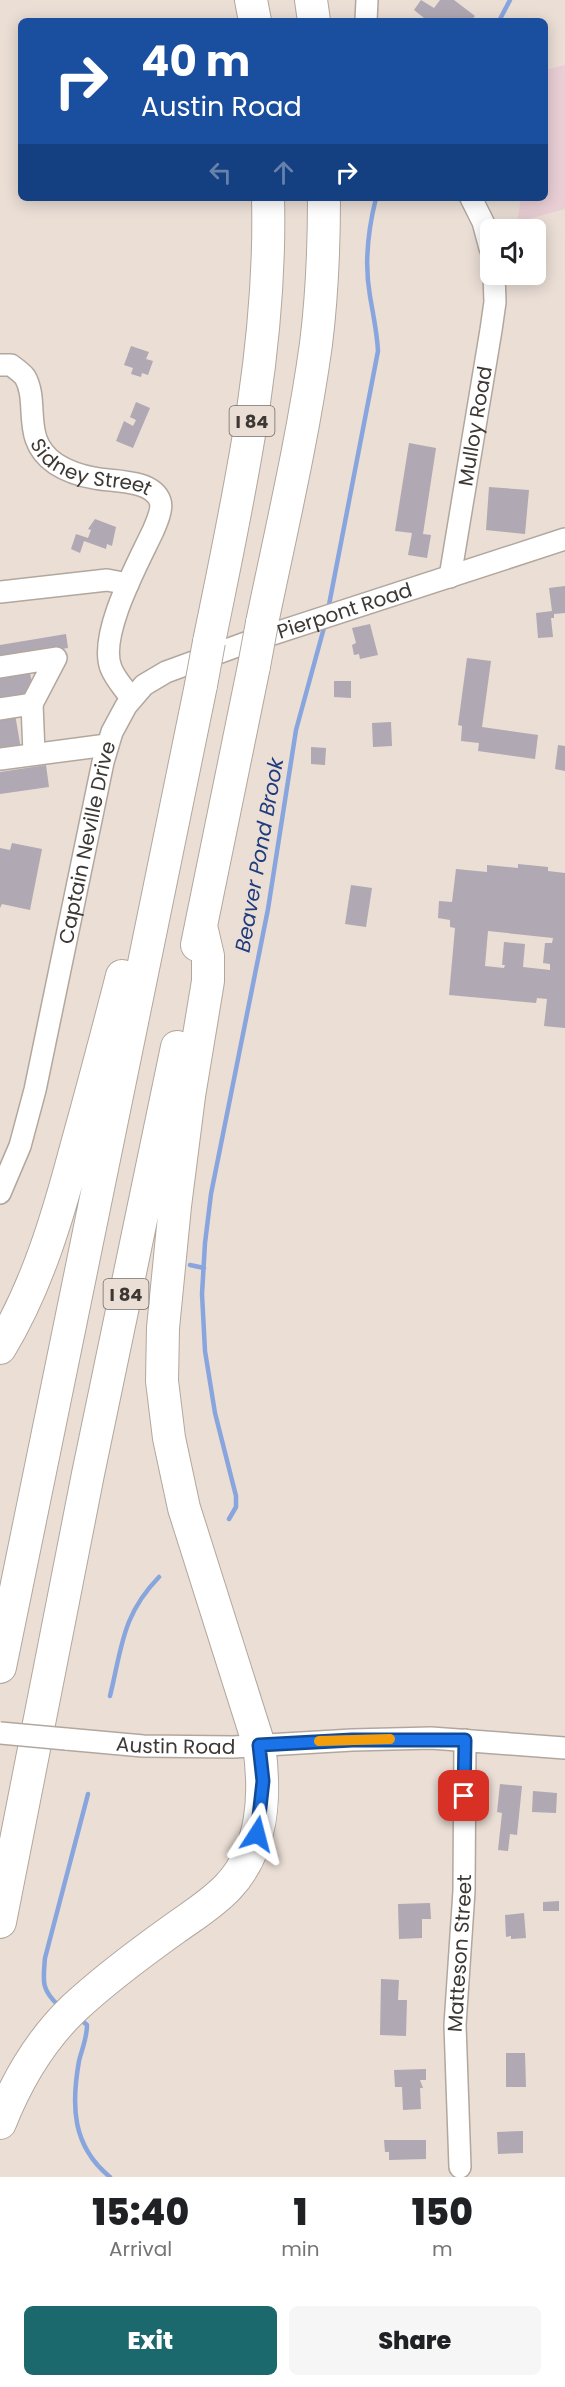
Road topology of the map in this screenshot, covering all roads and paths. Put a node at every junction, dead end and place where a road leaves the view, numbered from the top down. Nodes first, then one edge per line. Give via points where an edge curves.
1 (251, 0) edge
2 (310, 0) edge
3 (367, 0) edge
4 (254, 18) edge
5 (313, 18) edge
6 (366, 18) edge
7 (268, 201) edge
8 (324, 201) edge
9 (472, 201) edge
10 (482, 219) edge
11 (494, 285) edge
12 (0, 365) edge
13 (565, 539) edge
14 (450, 577) junction
15 (128, 584) junction
16 (0, 592) edge
17 (0, 667) edge
18 (131, 698) junction
19 (32, 704) junction
20 (0, 709) edge
21 (107, 745) junction
22 (34, 753) junction
23 (0, 759) edge
24 (153, 920) junction
25 (201, 926) junction
26 (0, 1194) edge
27 (0, 1348) edge
28 (0, 1667) edge
29 (0, 1733) edge
30 (465, 1740) junction
31 (259, 1745) junction
32 (565, 1748) edge
33 (0, 1922) edge
34 (0, 2123) edge
35 (460, 2167) dead end

1 - 4 highway
2 - 5 highway
3 - 6 street
7 - 24 highway, I 84, bridge via 266,282 244,468
8 - 25 highway, I 84, bridge via 320,302 311,378
9 - 10 street
11 - 14 street, Mulloy Road via 491,330
12 - 15 street, Sidney Street via 11,365 24,376 33,433 54,463 94,478 155,492 161,506
13 - 14 street, Pierpont Road
14 - 18 street, Pierpont Road via 166,672
15 - 16 street via 107,580
15 - 18 street via 112,627 108,656 111,670
17 - 19 street via 56,658
18 - 21 street, Captain Neville Drive
19 - 20 street
19 - 22 street
21 - 22 street
21 - 26 street, Captain Neville Drive via 35,1090 20,1146
22 - 23 street
24 - 27 highway via 126,962 53,1226 27,1296
24 - 28 highway, I 84
25 - 31 highway via 208,956 208,981 177,1194 163,1328 162,1381 184,1508
25 - 33 highway, I 84
29 - 31 street, Austin Road, bridge via 142,1746
30 - 31 street, Austin Road
30 - 32 street, Austin Road
30 - 35 street, Matteson Street via 464,1891 455,2025
31 - 34 highway via 261,1817 253,1848 239,1874 214,1900 73,2009 52,2031 20,2079

